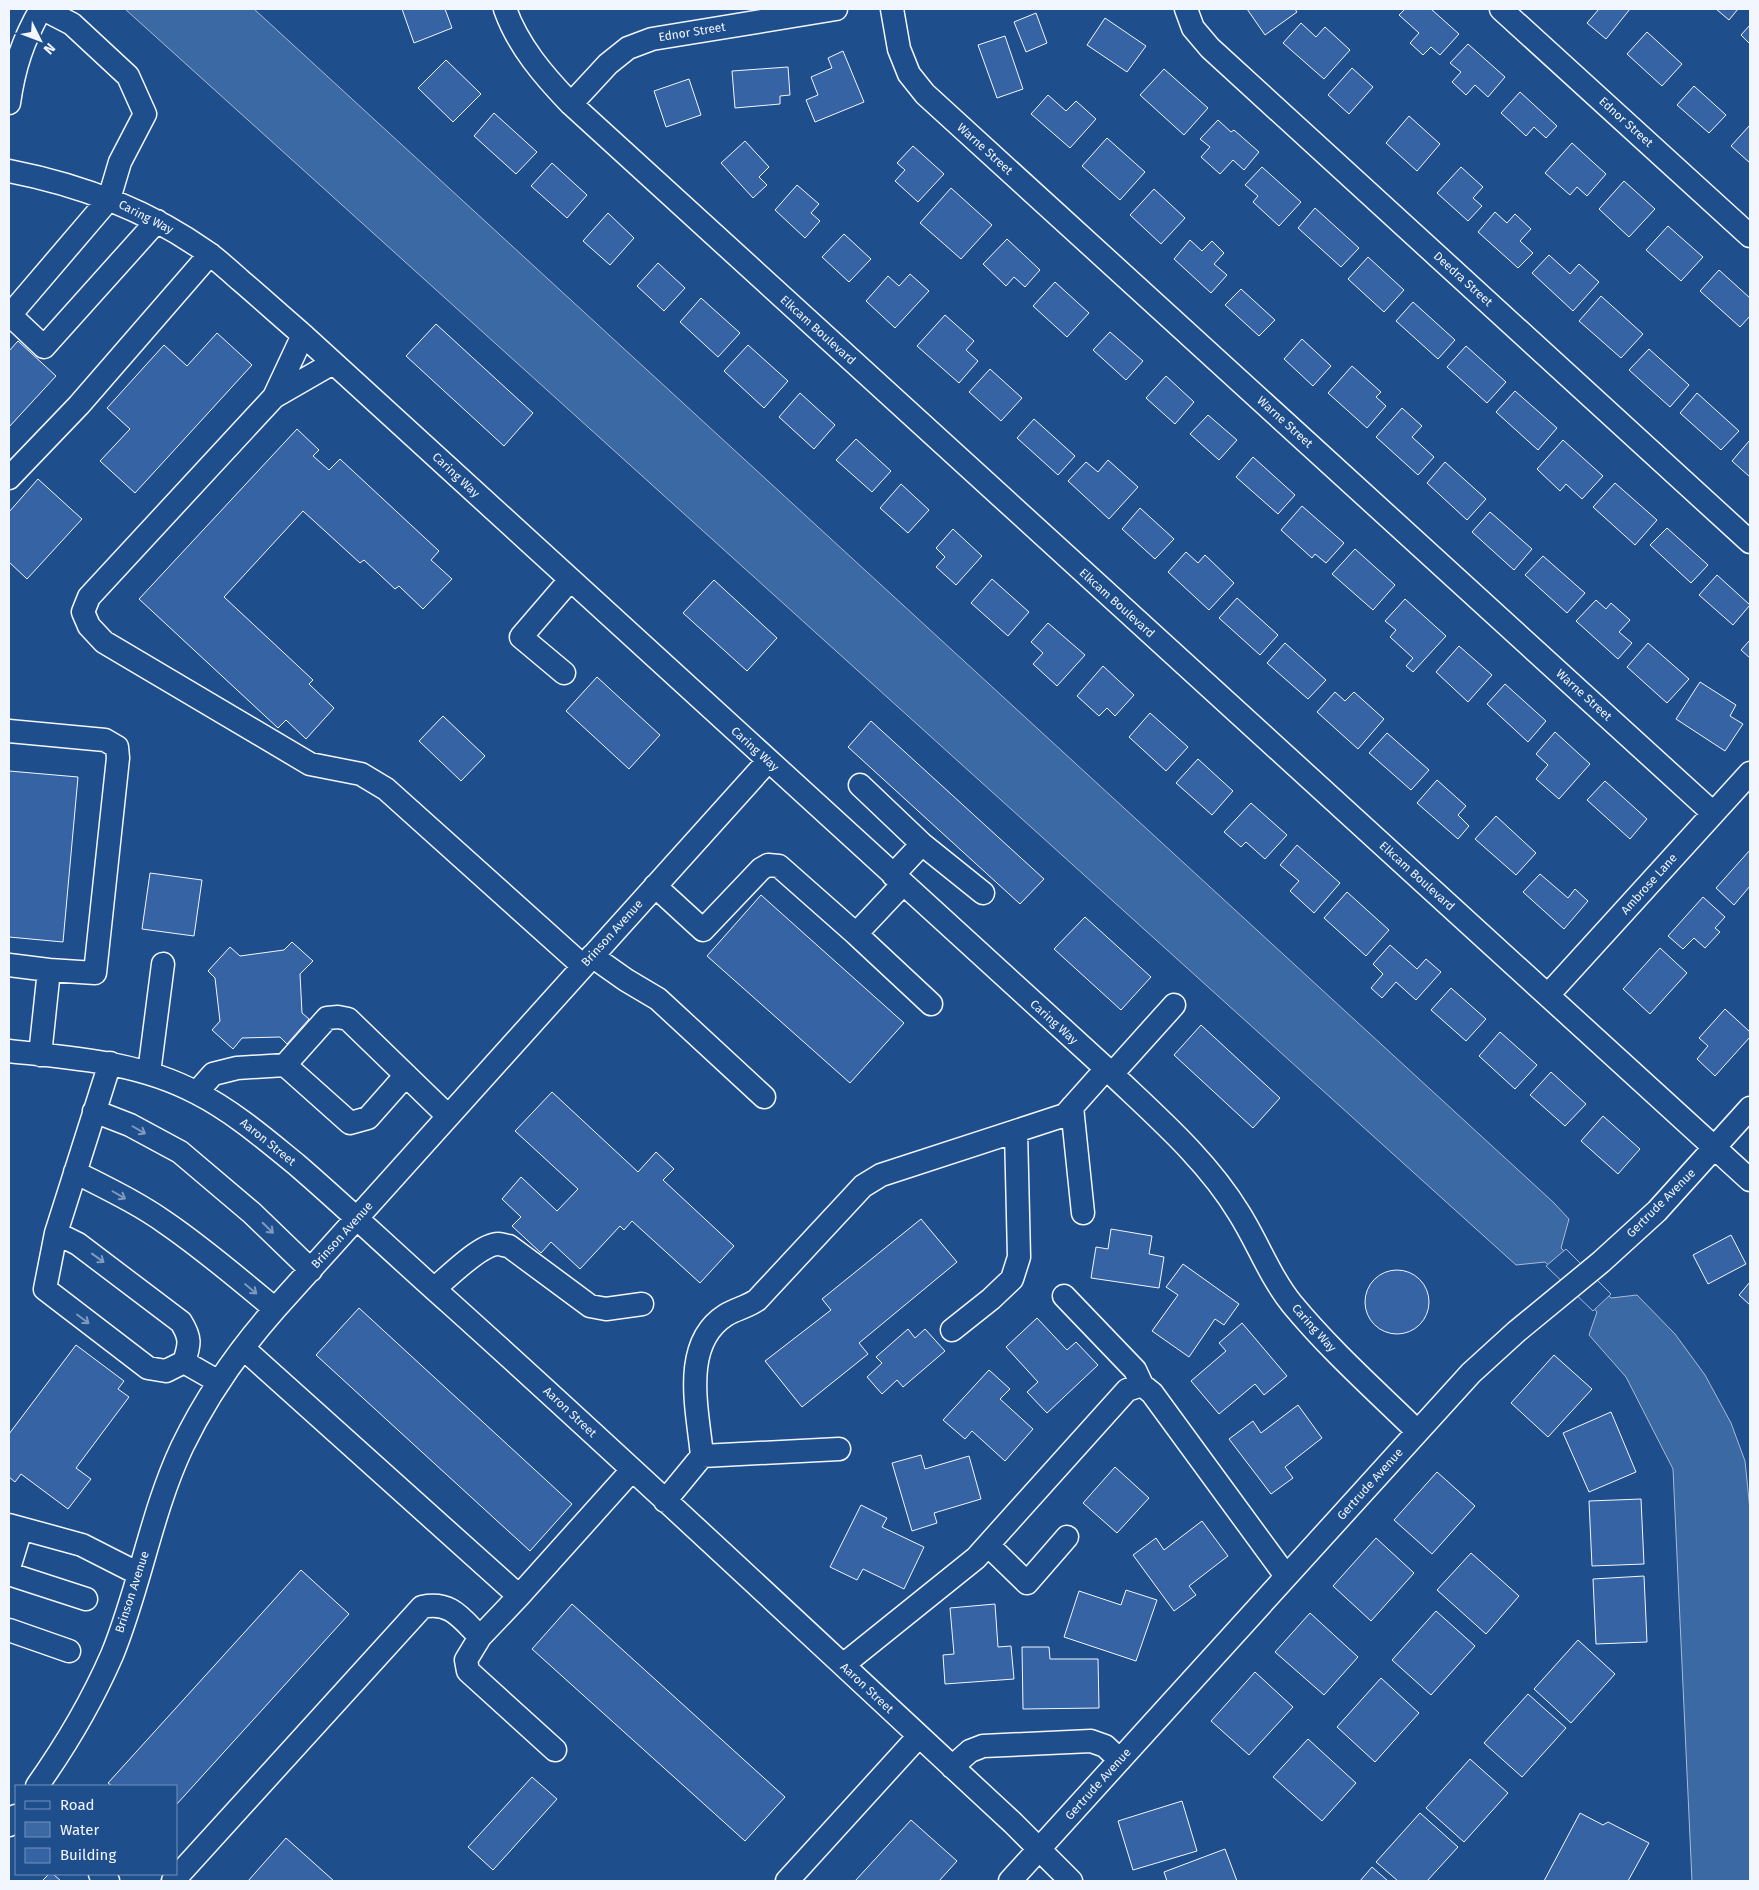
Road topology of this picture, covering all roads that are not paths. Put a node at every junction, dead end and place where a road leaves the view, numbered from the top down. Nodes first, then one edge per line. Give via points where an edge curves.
1 (42, 9) edge
2 (505, 9) edge
3 (836, 9) edge
4 (892, 9) edge
5 (1186, 9) edge
6 (1505, 10) edge
7 (12, 63) edge
8 (9, 102) edge
9 (571, 104) junction
10 (9, 171) edge
11 (109, 199) junction
12 (157, 221) junction
13 (1750, 236) edge
14 (210, 254) junction
15 (9, 314) edge
16 (303, 335) junction
17 (333, 363) junction
18 (274, 397) junction
19 (9, 478) edge
20 (1750, 542) edge
21 (570, 580) junction
22 (564, 672) dead end
23 (9, 731) edge
24 (768, 761) junction
25 (1750, 772) edge
26 (860, 785) dead end
27 (1713, 813) junction
28 (922, 844) junction
29 (898, 879) junction
30 (655, 886) junction
31 (983, 893) dead end
32 (856, 934) junction
33 (588, 961) junction
34 (163, 964) dead end
35 (9, 965) edge
36 (49, 970) junction
37 (1548, 995) junction
38 (931, 1004) dead end
39 (1174, 1005) dead end
40 (9, 1051) edge
41 (40, 1055) junction
42 (110, 1063) junction
43 (285, 1065) junction
44 (1109, 1071) junction
45 (149, 1073) junction
46 (406, 1075) junction
47 (197, 1092) junction
48 (764, 1097) dead end
49 (1072, 1107) junction
50 (1750, 1108) edge
51 (94, 1111) junction
52 (448, 1116) junction
53 (1016, 1131) junction
54 (1714, 1147) junction
55 (76, 1172) junction
56 (1750, 1180) edge
57 (1083, 1213) dead end
58 (356, 1219) junction
59 (56, 1233) junction
60 (311, 1270) junction
61 (434, 1289) junction
62 (1064, 1296) dead end
63 (642, 1304) dead end
64 (275, 1309) junction
65 (952, 1330) dead end
66 (243, 1348) junction
67 (184, 1362) junction
68 (219, 1382) junction
69 (1142, 1385) junction
70 (1417, 1431) junction
71 (839, 1449) dead end
72 (702, 1456) junction
73 (632, 1470) junction
74 (665, 1501) junction
75 (15, 1527) edge
76 (1067, 1537) dead end
77 (988, 1545) junction
78 (9, 1568) edge
79 (9, 1574) edge
80 (139, 1574) junction
81 (1286, 1576) junction
82 (519, 1596) junction
83 (86, 1599) dead end
84 (9, 1630) edge
85 (480, 1637) junction
86 (69, 1651) dead end
87 (843, 1665) junction
88 (919, 1736) junction
89 (555, 1750) dead end
90 (1120, 1760) junction
91 (952, 1767) junction
92 (38, 1785) edge
93 (1040, 1849) junction
94 (173, 1881) edge
95 (787, 1881) edge
96 (1010, 1881) edge
97 (1071, 1881) edge

1 - 7 street
1 - 11 street via 72,24 128,76 145,114 120,162
2 - 9 street, Elkcam Boulevard via 533,61
3 - 9 street, Ednor Street via 652,39 621,53
4 - 27 street, Warne Street via 899,49 909,74 925,94
5 - 20 street, Deedra Street via 1193,28 1210,48
6 - 13 street, Ednor Street
7 - 8 street
9 - 37 street, Elkcam Boulevard
10 - 11 street, Caring Way via 46,178
11 - 12 street, Caring Way
11 - 15 street
12 - 14 street, Caring Way
12 - 15 street via 44,347
14 - 16 street, Caring Way
14 - 19 street via 79,405
16 - 17 street, Caring Way
16 - 18 street
17 - 18 street
17 - 21 street, Caring Way
18 - 33 street via 89,597 83,612 89,626 104,642 310,764 361,774 386,789
21 - 22 street via 521,637
21 - 24 street, Caring Way
23 - 36 street via 105,740 117,747 95,973
24 - 29 street, Caring Way
24 - 30 street, Brinson Avenue
25 - 27 street, Ambrose Lane
26 - 28 street
27 - 37 street, Ambrose Lane
28 - 29 street
28 - 31 street
29 - 32 street
29 - 44 street, Caring Way
30 - 32 street via 703,930 760,869 768,865 780,866
30 - 33 street, Brinson Avenue
32 - 38 street
33 - 48 street via 658,999
33 - 52 street, Brinson Avenue
34 - 45 street
35 - 36 street
36 - 41 street
37 - 54 street, Elkcam Boulevard
39 - 44 street
40 - 41 street, Aaron Street
41 - 42 street, Aaron Street
42 - 45 street, Aaron Street
42 - 51 street
43 - 46 street via 350,1123 368,1118
43 - 46 street via 327,1018 338,1017 348,1019
43 - 47 street via 237,1068 213,1074
44 - 49 street
44 - 70 street, Caring Way via 1185,1144 1210,1173 1239,1212 1291,1302 1318,1334
45 - 47 street, Aaron Street
46 - 52 street
47 - 58 street, Aaron Street via 260,1135
49 - 53 street via 1065,1115
49 - 57 street
50 - 54 street, Gertrude Avenue
51 - 55 street
51 -> 60 street via 130,1125 180,1152 252,1213
52 - 58 street, Brinson Avenue
53 - 65 street via 1019,1257 1012,1279
53 - 72 street via 881,1175 863,1186 757,1300 726,1316 708,1331 699,1347 694,1380
54 - 56 street, Elkcam Boulevard
54 - 70 street, Gertrude Avenue via 1657,1210 1601,1262 1493,1352
55 - 59 street
55 -> 64 street via 165,1221
58 - 60 street, Brinson Avenue
58 - 61 street, Aaron Street
59 -> 67 street via 78,1244 181,1322 189,1335
59 -> 67 street via 44,1289 148,1368 166,1371
60 - 64 street, Brinson Avenue
61 - 63 street via 458,1267 496,1244 510,1246 590,1306 606,1309
61 - 73 street, Aaron Street
62 - 69 street via 1136,1370
64 - 66 street, Brinson Avenue
66 - 68 street, Brinson Avenue
66 - 82 street
67 - 68 street
68 - 80 street, Brinson Avenue via 171,1472
69 - 77 street via 1127,1390
69 - 81 street via 1152,1393
70 - 81 street, Gertrude Avenue
71 - 72 street
72 - 74 street
73 - 74 street, Aaron Street
73 - 82 street
74 - 87 street, Aaron Street
75 - 78 street
75 - 80 street via 82,1545
76 - 77 street via 1027,1583
77 - 87 street
79 - 83 street
80 - 92 street, Brinson Avenue via 112,1654 90,1701
81 - 90 street, Gertrude Avenue
82 - 85 street
84 - 86 street
85 - 89 street via 466,1660 468,1671
85 - 94 street via 448,1608 434,1604 422,1607
87 - 88 street, Aaron Street
88 - 91 street, Aaron Street
88 - 95 street
90 - 91 street via 1105,1746 1091,1741 983,1746 970,1750
90 - 93 street, Gertrude Avenue
91 - 93 street, Aaron Street
93 - 96 street, Gertrude Avenue
93 - 97 street, Aaron Street

